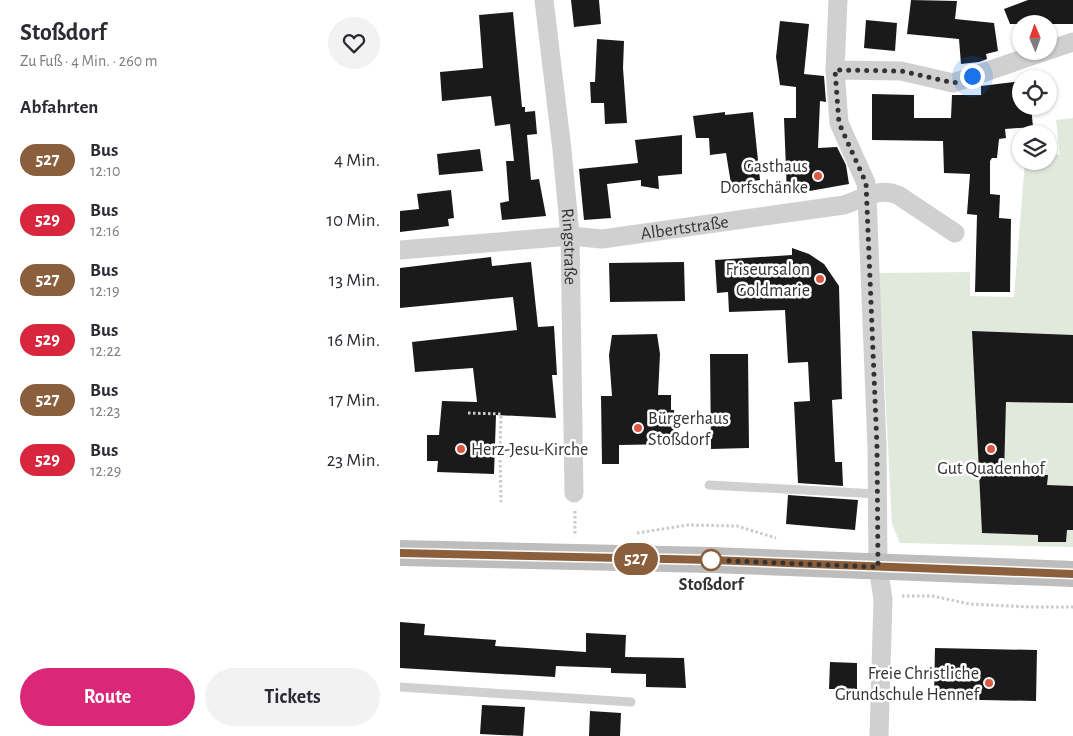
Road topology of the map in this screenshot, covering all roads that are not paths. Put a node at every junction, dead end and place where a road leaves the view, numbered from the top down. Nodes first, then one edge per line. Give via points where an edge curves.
1 (544, 0) edge
2 (838, 0) edge
3 (1073, 42) edge
4 (1058, 47) edge
5 (1022, 60) edge
6 (835, 70) junction
7 (867, 196) junction
8 (955, 233) dead end
9 (570, 236) junction
10 (400, 250) edge
11 (709, 485) dead end
12 (574, 493) road end
13 (878, 494) junction
14 (400, 552) edge
15 (878, 567) junction
16 (1073, 574) edge
17 (400, 687) edge
18 (630, 702) dead end
19 (879, 736) edge

1 - 9 street, Ringstraße
2 - 6 street
3 - 4 street
5 - 6 street via 954,83 901,71
6 - 7 street via 839,123 866,183
7 - 8 street, Albertstraße via 888,191 898,195
7 - 9 street, Albertstraße via 844,205 602,239
7 - 13 street
9 - 10 street, Albertstraße
9 - 12 street, Ringstraße
11 - 13 lane
13 - 15 street
14 - 15 main road
15 - 16 main road
15 - 19 street via 883,599
17 - 18 lane

